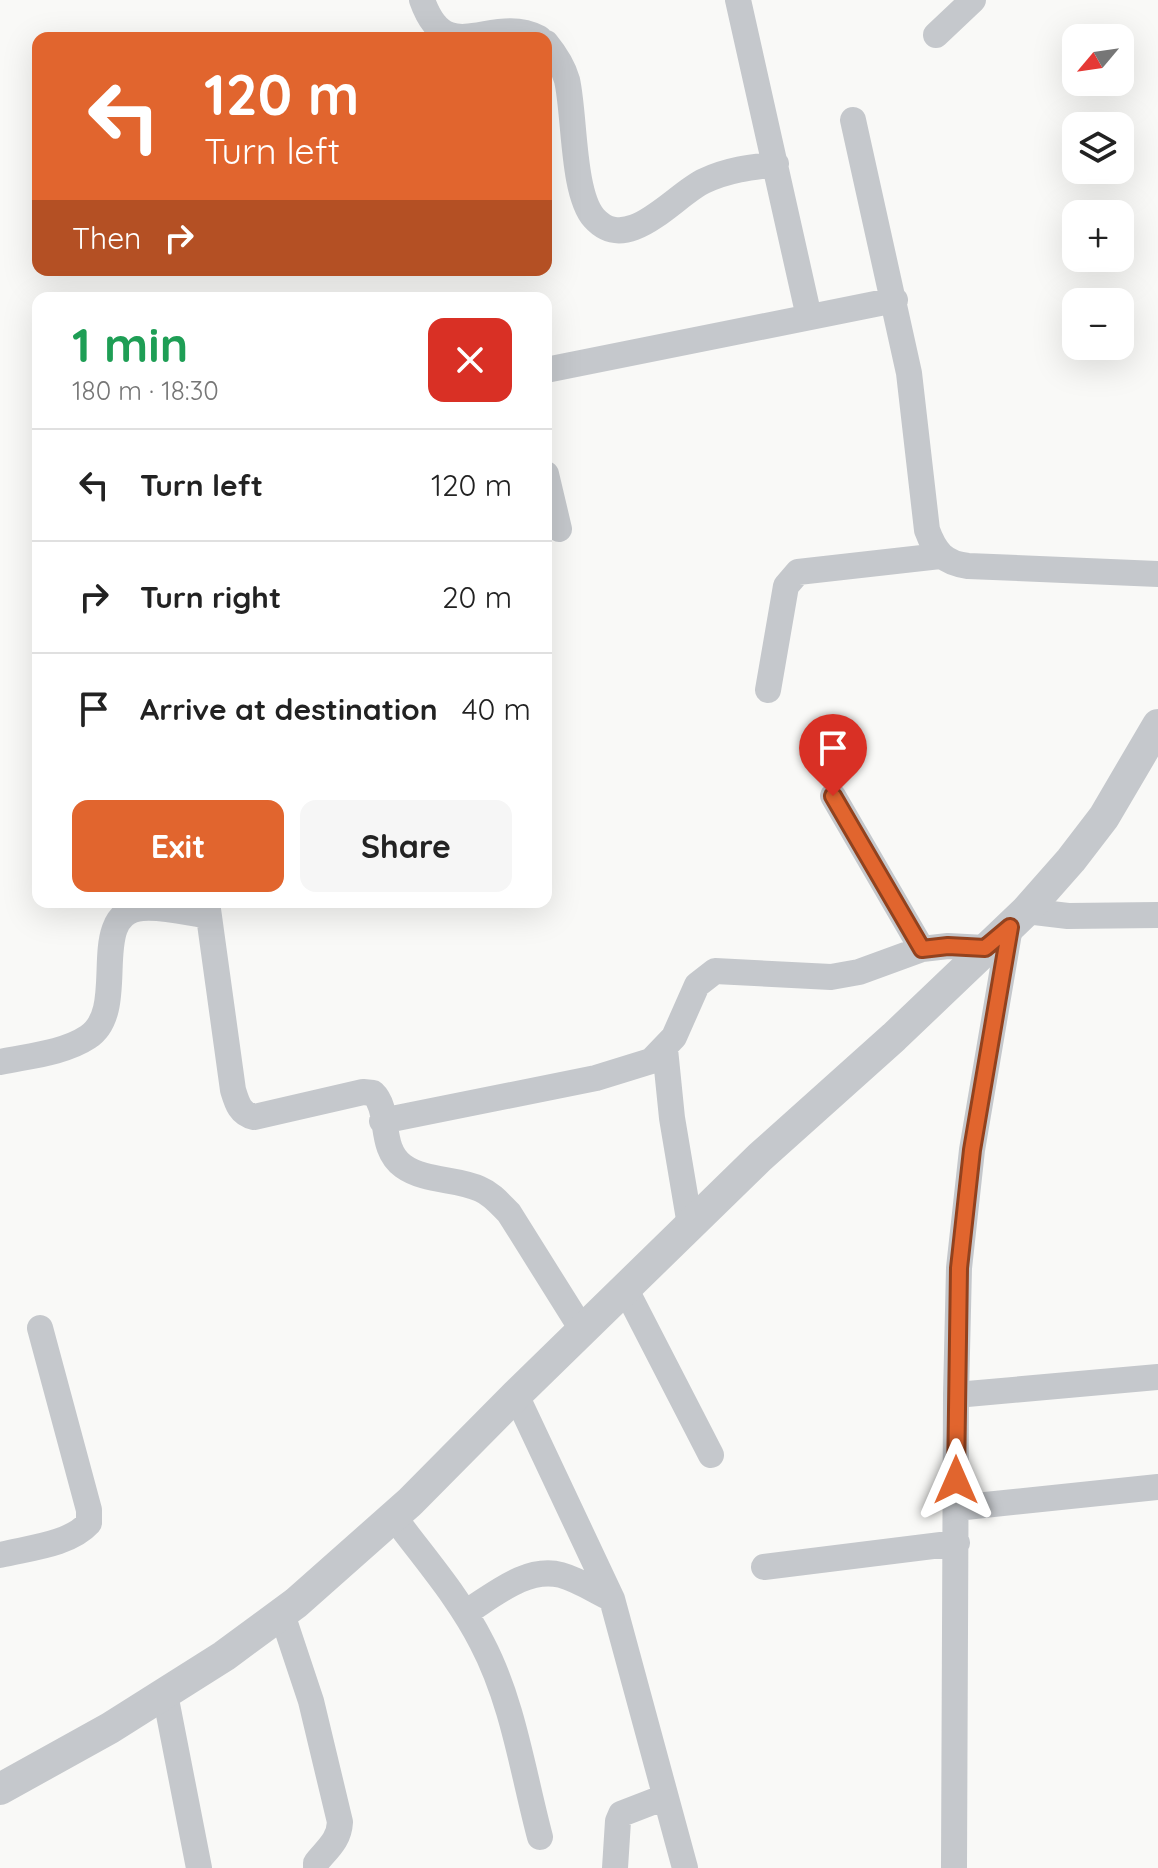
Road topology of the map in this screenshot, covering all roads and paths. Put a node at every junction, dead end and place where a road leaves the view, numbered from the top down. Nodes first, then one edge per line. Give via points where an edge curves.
1 (422, 0) edge
2 (738, 0) edge
3 (973, 0) edge
4 (441, 32) edge
5 (936, 35) dead end
6 (552, 51) edge
7 (853, 120) dead end
8 (776, 164) junction
9 (895, 300) junction
10 (809, 317) junction
11 (552, 369) edge
12 (552, 499) edge
13 (559, 529) dead end
14 (940, 556) junction
15 (1158, 574) edge
16 (768, 690) dead end
17 (1158, 725) edge
18 (833, 796) dead end
19 (139, 908) edge
20 (180, 908) edge
21 (208, 909) edge
22 (1158, 915) edge
23 (1018, 919) junction
24 (985, 948) junction
25 (922, 949) junction
26 (665, 1049) junction
27 (0, 1062) edge
28 (382, 1121) junction
29 (690, 1225) junction
30 (625, 1288) junction
31 (40, 1328) dead end
32 (583, 1331) junction
33 (1158, 1377) edge
34 (516, 1395) junction
35 (956, 1395) junction
36 (711, 1455) dead end
37 (1158, 1487) edge
38 (956, 1508) junction
39 (394, 1517) junction
40 (957, 1543) junction
41 (0, 1555) edge
42 (764, 1567) dead end
43 (612, 1599) junction
44 (465, 1613) junction
45 (282, 1614) junction
46 (165, 1694) junction
47 (0, 1789) edge
48 (665, 1797) junction
49 (540, 1837) dead end
50 (199, 1868) edge
51 (316, 1868) edge
52 (615, 1868) edge
53 (685, 1868) edge
54 (954, 1868) edge

1 - 4 street via 429,20
2 - 8 street
3 - 5 street
6 - 8 street via 567,79 582,191 589,213 602,227 634,228 700,183 725,172
7 - 9 street
8 - 10 street
9 - 10 street
9 - 14 street via 927,530
10 - 11 street
12 - 13 street
14 - 15 street via 968,566
14 - 16 street via 798,572 786,586
17 - 23 street via 1104,817
18 - 25 street
19 - 27 street via 120,917 114,929 107,1017 98,1028 64,1047
20 - 21 street
21 - 28 street via 233,1090 241,1110 254,1117 370,1092 377,1096
22 - 23 street
23 - 24 street
23 - 35 street via 972,1150 959,1268
24 - 25 street
24 - 29 street
25 - 26 street via 844,976 715,971 697,985
26 - 28 street via 651,1061 596,1078
26 - 29 street
28 - 32 street via 390,1151 400,1164 412,1172 479,1188 501,1205
29 - 30 street
30 - 32 street
30 - 36 street
31 - 41 street via 89,1523 68,1537
32 - 34 street
33 - 35 street
34 - 39 street
34 - 43 street
35 - 38 street
37 - 38 street
38 - 40 street
39 - 44 street
39 - 45 street
40 - 42 street
40 - 54 street
43 - 44 street via 560,1575 536,1574
43 - 48 street
44 - 49 street via 504,1698
45 - 46 street
45 - 51 street via 311,1701 340,1822 334,1843
46 - 47 street
46 - 50 street
48 - 52 street via 621,1814
48 - 53 street

